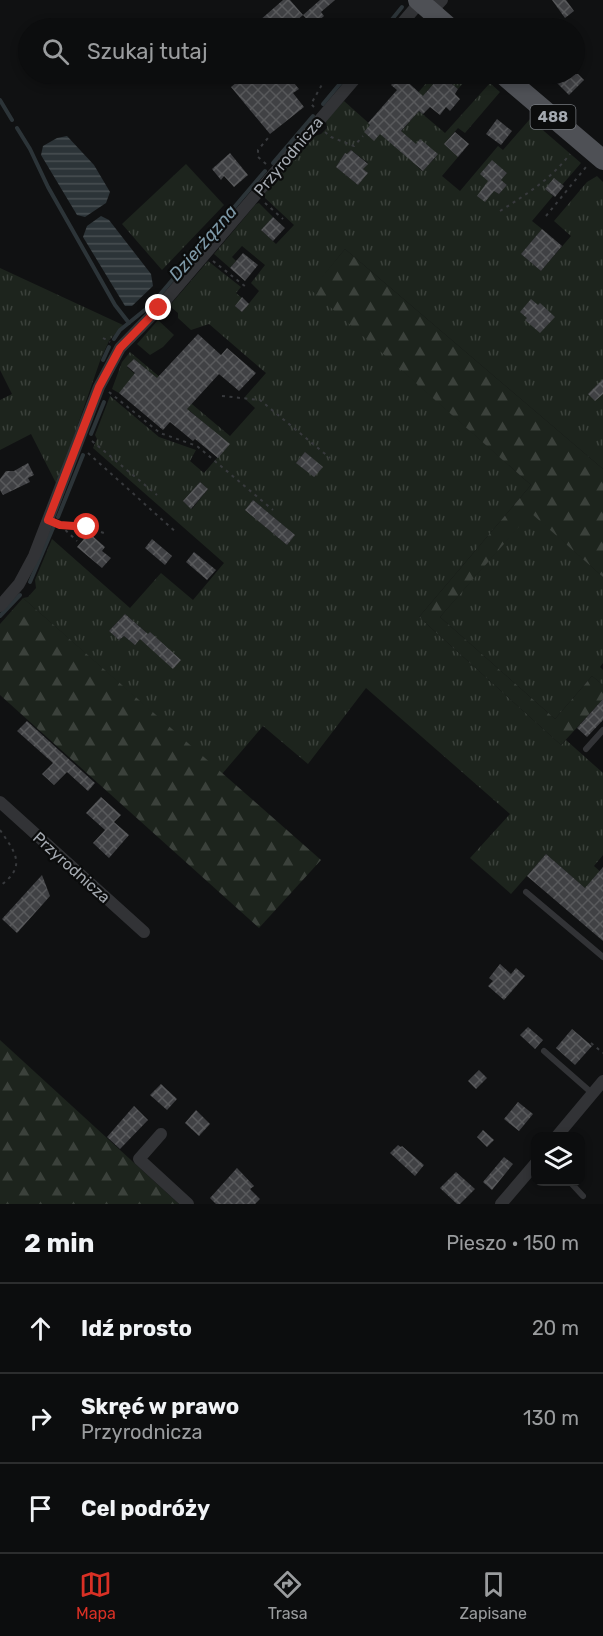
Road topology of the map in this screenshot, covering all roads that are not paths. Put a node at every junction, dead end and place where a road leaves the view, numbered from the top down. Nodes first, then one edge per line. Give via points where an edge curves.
1 (428, 4) edge
2 (410, 18) edge
3 (441, 18) edge
4 (351, 84) edge
5 (512, 84) edge
6 (595, 164) edge
7 (0, 606) edge
8 (603, 730) edge
9 (586, 749) dead end
10 (0, 802) edge
11 (526, 892) dead end
12 (144, 932) dead end
13 (603, 957) edge
14 (544, 1051) dead end
15 (603, 1081) edge
16 (593, 1094) junction
17 (562, 1132) edge
18 (161, 1134) dead end
19 (531, 1169) edge
20 (574, 1186) edge
21 (583, 1196) dead end
22 (188, 1204) edge
23 (501, 1204) edge

1 - 2 street
1 - 3 main road
4 - 7 street, Przyrodnicza via 159,308 120,348 99,387 54,522 19,584
5 - 6 main road, 488
8 - 9 lane
10 - 12 street, Przyrodnicza
11 - 13 lane
14 - 16 lane
15 - 16 street
16 - 17 street
18 - 22 street via 139,1159
19 - 23 street
20 - 21 lane

